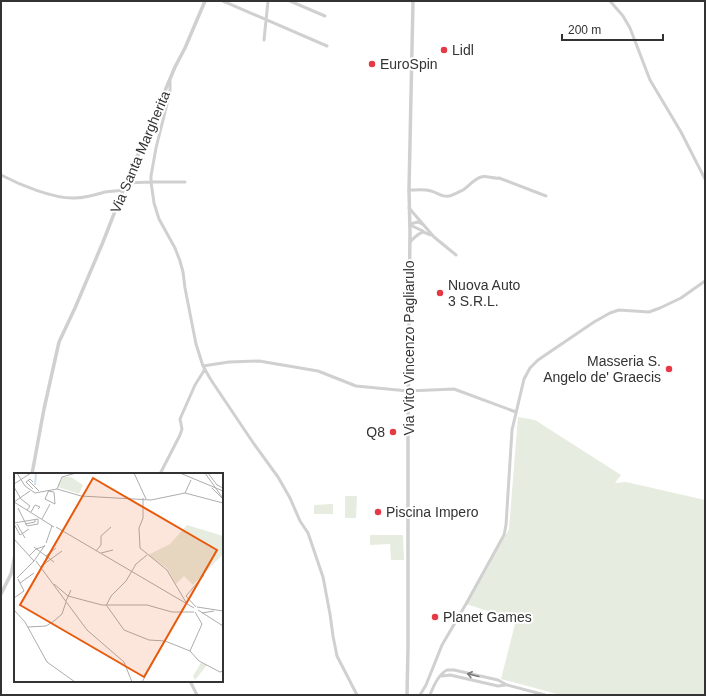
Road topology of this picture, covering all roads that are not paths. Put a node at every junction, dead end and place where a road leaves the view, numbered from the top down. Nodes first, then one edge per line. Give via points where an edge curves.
1 (205, 1) edge
2 (223, 1) edge
3 (268, 1) edge
4 (290, 1) edge
5 (413, 1) edge
6 (610, 1) edge
7 (325, 16) dead end
8 (266, 20) junction
9 (264, 40) dead end
10 (327, 46) dead end
11 (170, 81) junction
12 (1, 175) edge
13 (705, 179) edge
14 (151, 182) junction
15 (185, 182) dead end
16 (126, 183) junction
17 (124, 190) junction
18 (409, 190) junction
19 (546, 196) dead end
20 (409, 208) junction
21 (410, 224) junction
22 (424, 225) junction
23 (423, 232) junction
24 (434, 237) junction
25 (410, 242) junction
26 (456, 255) dead end
27 (705, 281) edge
28 (204, 367) junction
29 (408, 391) junction
30 (516, 412) junction
31 (32, 473) edge
32 (161, 473) edge
33 (14, 560) edge
34 (1, 594) edge
35 (190, 682) edge
36 (197, 695) edge
37 (357, 695) edge
38 (407, 695) edge
39 (420, 695) edge
40 (430, 695) edge
41 (545, 695) edge

1 - 11 street, Via Santa Margherita
2 - 8 street
3 - 8 street
4 - 7 street
5 - 18 street, Via Vito Vincenzo Pagliarulo
6 - 13 street via 630,28 650,80
8 - 9 street
8 - 10 street
11 - 14 street via 170,92 156,148
11 - 16 street, Via Santa Margherita
12 - 17 street via 14,182 64,198
14 - 15 street
14 - 16 street
14 - 28 street via 159,219 175,248 184,272 196,344
16 - 17 street, Via Santa Margherita
17 - 31 street, Via Santa Margherita via 59,342
18 - 19 street via 430,190 448,197 485,176 499,178
18 - 20 street, Via Vito Vincenzo Pagliarulo
20 - 21 street, Via Vito Vincenzo Pagliarulo
20 - 22 street
21 - 22 street via 418,222
21 - 23 street
21 - 25 street, Via Vito Vincenzo Pagliarulo
22 - 24 street
23 - 24 street
23 - 25 street
24 - 26 street
25 - 29 street, Via Vito Vincenzo Pagliarulo
27 - 30 street via 681,298 649,312 610,312 538,360 524,378
28 - 29 street via 229,362 260,361 318,371 356,386
28 - 32 street via 180,419 180,435
28 - 37 street via 278,477 308,533 323,577 337,656
29 - 30 street via 454,389
29 - 38 street, Via Vito Vincenzo Pagliarulo
30 - 39 street via 512,430 504,535 442,645
33 - 34 street via 11,574
35 - 36 street
40 - 41 street via 434,684 441,676 447,670 454,670 498,680 507,685

